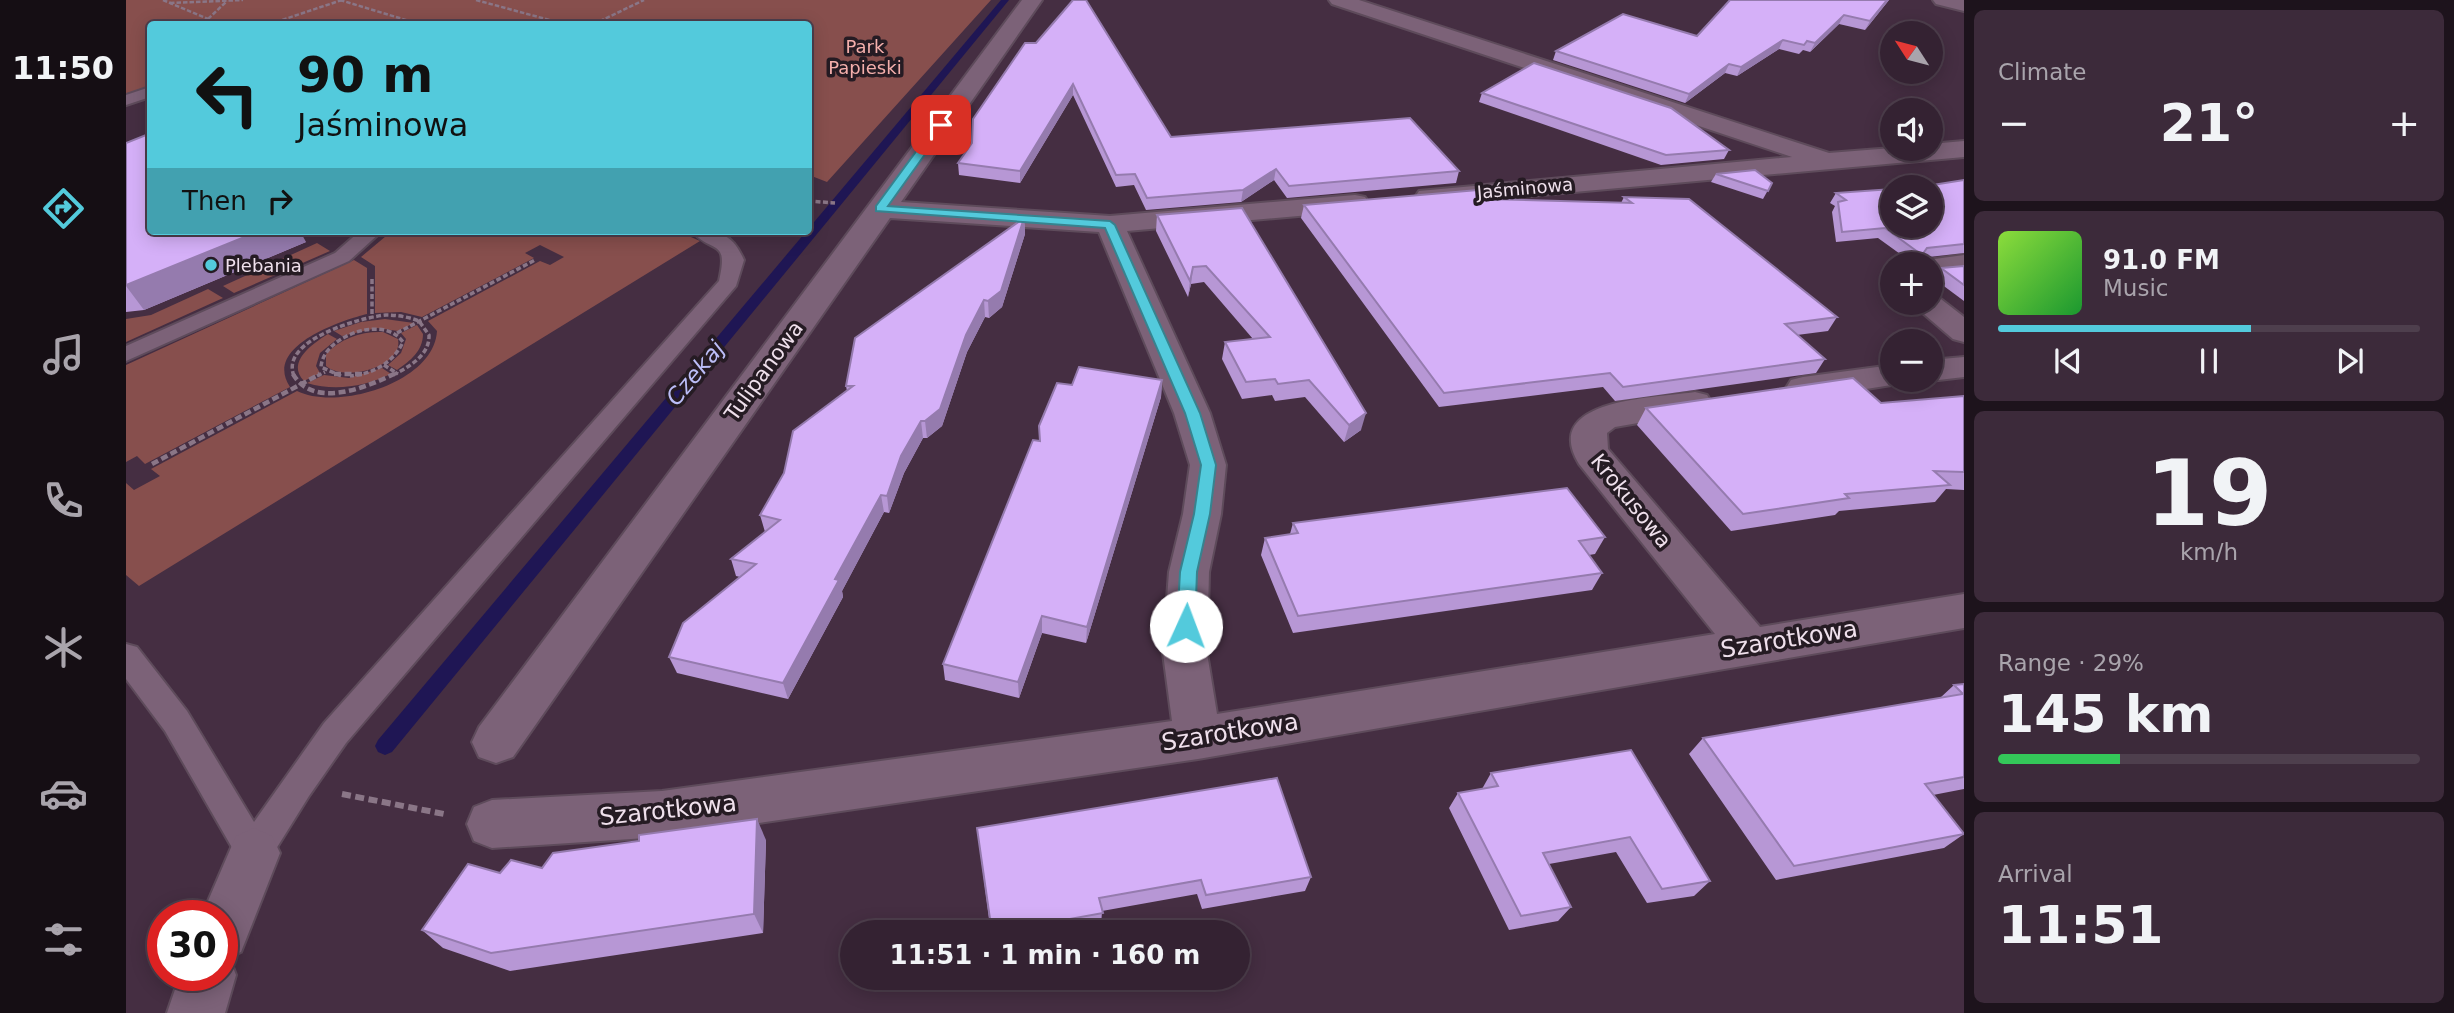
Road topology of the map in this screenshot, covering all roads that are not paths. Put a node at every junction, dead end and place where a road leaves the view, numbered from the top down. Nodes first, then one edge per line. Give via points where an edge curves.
1 (1032, 0) edge
2 (1339, 0) edge
3 (1943, 0) edge
4 (1964, 5) edge
5 (147, 93) edge
6 (126, 100) edge
7 (1964, 149) edge
8 (1834, 161) junction
9 (1402, 199) edge
10 (1374, 201) edge
11 (880, 209) junction
12 (1110, 225) junction
13 (367, 235) edge
14 (709, 235) edge
15 (1964, 264) edge
16 (1943, 266) edge
17 (1942, 315) edge
18 (1964, 332) edge
19 (126, 354) edge
20 (1964, 367) edge
21 (1943, 369) edge
22 (1880, 378) edge
23 (1770, 393) edge
24 (1729, 399) edge
25 (1964, 611) edge
26 (1750, 646) junction
27 (126, 656) edge
28 (1198, 738) junction
29 (496, 742) dead end
30 (297, 785) joint
31 (492, 824) road end
32 (254, 853) junction
33 (235, 900) edge
34 (203, 991) edge
35 (196, 1013) edge

1 - 11 street, Tulipanowa
2 - 8 street, Jaśminowa
3 - 4 street
5 - 6 lane
7 - 8 street, Jaśminowa
8 - 9 street, Jaśminowa
10 - 12 street
11 - 12 street
11 - 29 street, Tulipanowa
12 - 28 street via 1192,413 1208,465 1188,572 1185,640
13 - 19 lane via 342,257
14 - 30 lane via 728,246 734,260 729,282 428,624
15 - 16 street
17 - 18 street
20 - 21 street
22 - 23 street
24 - 26 street, Krokusowa via 1605,417 1594,423 1587,442 1592,455
25 - 26 street, Szarotkowa
26 - 28 street, Szarotkowa
27 - 32 lane via 176,721
28 - 31 street, Szarotkowa via 662,814
30 - 32 lane
32 - 33 street
34 - 35 street

